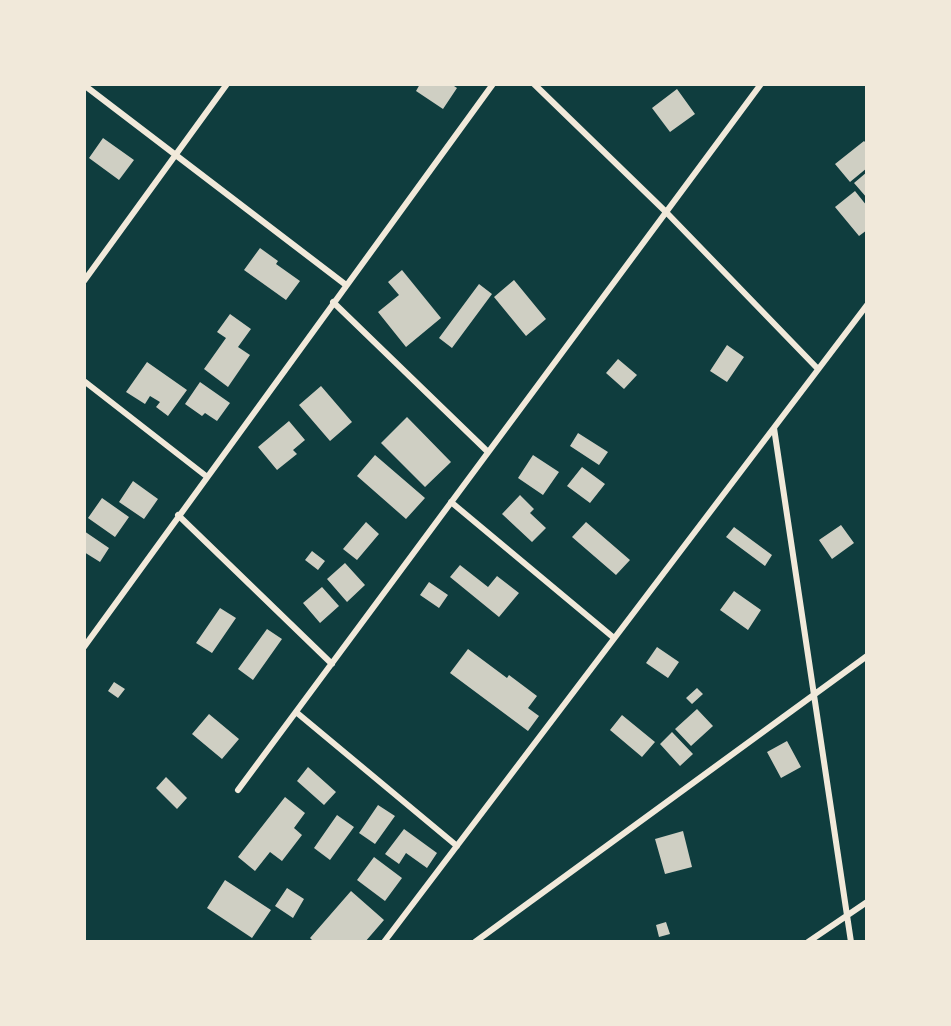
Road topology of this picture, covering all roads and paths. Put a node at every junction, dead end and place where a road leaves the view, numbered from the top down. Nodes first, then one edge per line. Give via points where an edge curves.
1 (227, 84) edge
2 (493, 84) edge
3 (534, 84) edge
4 (761, 84) edge
5 (84, 85) edge
6 (176, 155) junction
7 (666, 212) junction
8 (84, 281) edge
9 (346, 285) junction
10 (333, 302) junction
11 (867, 304) edge
12 (818, 369) junction
13 (84, 381) edge
14 (774, 428) junction
15 (488, 452) junction
16 (206, 476) junction
17 (451, 502) junction
18 (178, 515) junction
19 (614, 638) junction
20 (84, 647) edge
21 (867, 656) edge
22 (332, 664) junction
23 (814, 695) junction
24 (296, 712) junction
25 (238, 790) dead end
26 (457, 846) junction
27 (867, 902) edge
28 (847, 915) junction
29 (384, 942) edge
30 (475, 942) edge
31 (808, 942) edge
32 (851, 942) edge

1 - 6 street
2 - 9 street
3 - 7 street
4 - 7 street
5 - 6 street
6 - 8 street
6 - 9 street
7 - 12 street
7 - 15 street
9 - 10 street
10 - 15 street
10 - 16 street
11 - 12 street
12 - 14 street
13 - 16 street
14 - 19 street
14 - 23 street
15 - 17 street
16 - 18 street
17 - 19 street
17 - 22 street
18 - 20 street
18 - 22 street
19 - 26 street
21 - 23 street
22 - 24 street
23 - 28 street
23 - 30 street
24 - 25 street
24 - 26 street
26 - 29 street
27 - 28 street
28 - 31 street
28 - 32 street

